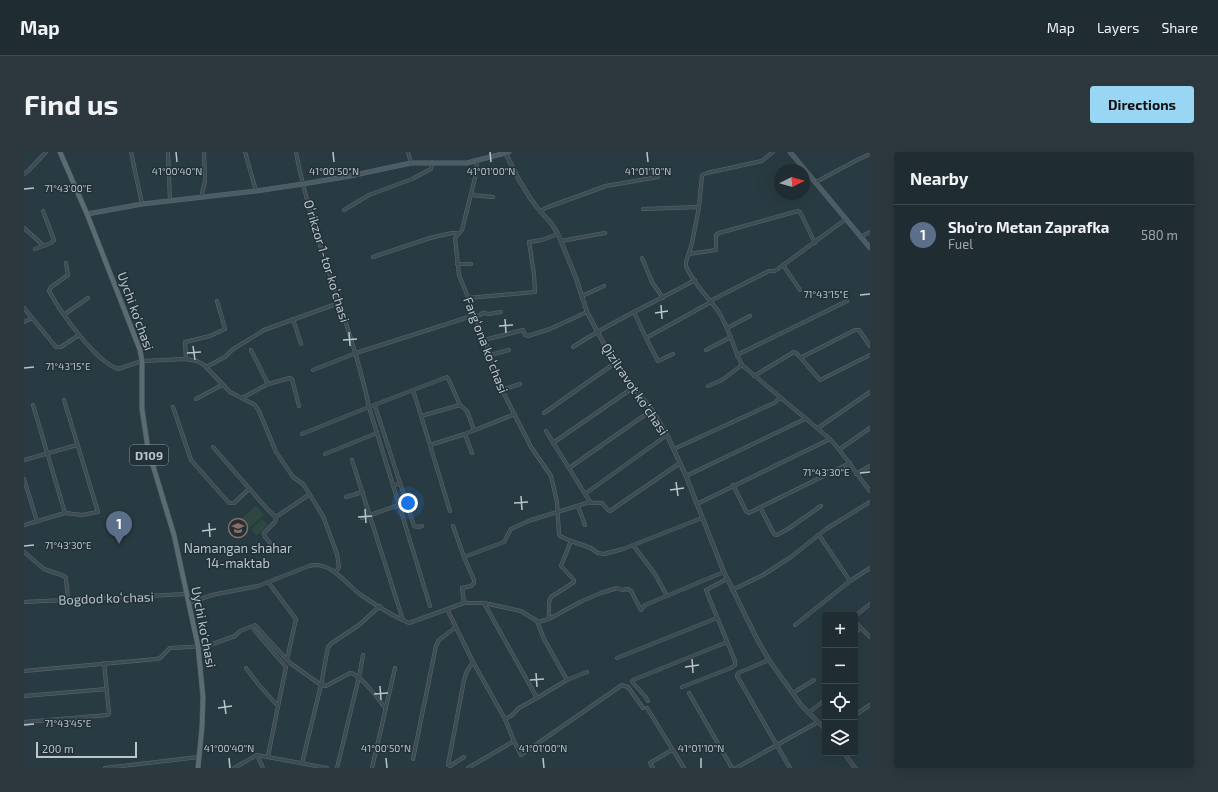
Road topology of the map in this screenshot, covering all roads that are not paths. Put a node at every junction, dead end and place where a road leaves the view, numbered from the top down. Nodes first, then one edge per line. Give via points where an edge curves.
1 (46, 152) edge
2 (60, 152) edge
3 (131, 152) edge
4 (168, 152) edge
5 (204, 152) edge
6 (245, 152) edge
7 (296, 152) edge
8 (408, 152) edge
9 (507, 152) edge
10 (773, 152) edge
11 (790, 152) edge
12 (870, 154) edge
13 (477, 161) junction
14 (432, 162) junction
15 (411, 163) junction
16 (24, 174) edge
17 (658, 177) dead end
18 (816, 182) junction
19 (303, 184) junction
20 (256, 191) junction
21 (470, 195) junction
22 (493, 197) dead end
23 (201, 198) junction
24 (170, 201) junction
25 (142, 204) junction
26 (699, 207) junction
27 (643, 209) dead end
28 (43, 210) dead end
29 (344, 210) dead end
30 (540, 211) junction
31 (87, 214) junction
32 (846, 219) junction
33 (24, 228) edge
34 (870, 232) edge
35 (605, 233) dead end
36 (459, 234) junction
37 (558, 234) junction
38 (860, 237) junction
39 (560, 241) junction
40 (815, 243) junction
41 (44, 246) junction
42 (870, 248) edge
43 (35, 249) dead end
44 (688, 254) junction
45 (373, 258) dead end
46 (642, 258) dead end
47 (66, 263) dead end
48 (457, 264) junction
49 (471, 264) dead end
50 (783, 265) junction
51 (695, 280) junction
52 (604, 286) dead end
53 (800, 290) dead end
54 (582, 296) junction
55 (88, 298) dead end
56 (468, 298) junction
57 (663, 298) junction
58 (217, 301) dead end
59 (847, 301) dead end
60 (711, 302) junction
61 (339, 303) junction
62 (24, 308) edge
63 (501, 312) dead end
64 (587, 312) junction
65 (634, 312) junction
66 (65, 314) junction
67 (476, 316) junction
68 (750, 316) dead end
69 (32, 318) junction
70 (292, 319) junction
71 (24, 322) edge
72 (727, 328) junction
73 (597, 331) junction
74 (79, 335) junction
75 (731, 337) junction
76 (646, 338) junction
77 (484, 340) junction
78 (302, 344) dead end
79 (870, 346) edge
80 (573, 347) dead end
81 (251, 350) dead end
82 (509, 350) dead end
83 (706, 350) dead end
84 (356, 353) junction
85 (673, 354) dead end
86 (490, 355) junction
87 (736, 355) junction
88 (870, 356) edge
89 (800, 357) junction
90 (186, 359) junction
91 (142, 361) junction
92 (615, 363) junction
93 (742, 365) junction
94 (206, 367) junction
95 (313, 370) dead end
96 (754, 376) junction
97 (268, 384) junction
98 (520, 384) dead end
99 (222, 385) junction
100 (708, 386) dead end
101 (634, 387) junction
102 (413, 390) junction
103 (502, 390) junction
104 (870, 392) edge
105 (242, 398) junction
106 (780, 398) junction
107 (196, 399) dead end
108 (64, 400) dead end
109 (33, 405) dead end
110 (460, 405) junction
111 (299, 406) dead end
112 (375, 406) junction
113 (173, 407) dead end
114 (369, 407) junction
115 (652, 410) junction
116 (544, 413) dead end
117 (515, 414) junction
118 (422, 416) junction
119 (805, 419) junction
120 (818, 428) junction
121 (870, 428) edge
122 (474, 430) junction
123 (546, 431) dead end
124 (377, 433) junction
125 (302, 434) dead end
126 (465, 434) junction
127 (667, 435) junction
128 (830, 439) junction
129 (553, 444) junction
130 (77, 445) junction
131 (430, 445) junction
132 (213, 447) dead end
133 (674, 449) junction
134 (840, 449) junction
135 (472, 453) dead end
136 (48, 454) junction
137 (325, 454) dead end
138 (24, 460) edge
139 (352, 460) dead end
140 (680, 463) junction
141 (850, 463) junction
142 (870, 466) edge
143 (568, 468) junction
144 (856, 474) junction
145 (686, 476) junction
146 (24, 479) edge
147 (400, 484) junction
148 (393, 486) junction
149 (733, 486) junction
150 (249, 489) junction
151 (870, 491) edge
152 (363, 492) junction
153 (310, 494) junction
154 (585, 494) junction
155 (346, 497) dead end
156 (590, 502) junction
157 (870, 502) edge
158 (697, 504) junction
159 (399, 505) junction
160 (578, 506) junction
161 (821, 506) dead end
162 (760, 507) junction
163 (450, 511) dead end
164 (558, 512) junction
165 (65, 513) junction
166 (370, 515) junction
167 (276, 517) junction
168 (362, 518) dead end
169 (702, 518) junction
170 (37, 521) junction
171 (24, 525) edge
172 (585, 525) dead end
173 (422, 526) dead end
174 (453, 526) dead end
175 (819, 535) junction
176 (570, 541) junction
177 (633, 545) junction
178 (267, 551) dead end
179 (24, 552) edge
180 (464, 557) junction
181 (870, 568) edge
182 (336, 572) junction
183 (724, 572) junction
184 (727, 579) junction
185 (850, 581) junction
186 (268, 582) junction
187 (732, 590) junction
188 (187, 594) junction
189 (667, 596) junction
190 (68, 600) junction
191 (24, 602) edge
192 (189, 603) junction
193 (464, 603) junction
194 (484, 604) junction
195 (870, 604) edge
196 (380, 606) junction
197 (430, 606) dead end
198 (447, 609) junction
199 (858, 614) edge
200 (717, 618) junction
201 (549, 619) junction
202 (403, 620) junction
203 (538, 622) junction
204 (795, 624) dead end
205 (858, 626) edge
206 (456, 627) junction
207 (860, 628) joint
208 (254, 630) dead end
209 (870, 637) edge
210 (727, 642) junction
211 (198, 646) junction
212 (363, 655) dead end
213 (616, 658) dead end
214 (288, 659) junction
215 (769, 660) junction
216 (473, 662) junction
217 (104, 663) junction
218 (246, 668) dead end
219 (395, 668) dead end
220 (24, 671) edge
221 (587, 672) dead end
222 (359, 677) junction
223 (567, 680) junction
224 (814, 680) dead end
225 (321, 685) junction
226 (682, 687) dead end
227 (107, 689) junction
228 (689, 693) dead end
229 (793, 693) junction
230 (24, 696) edge
231 (536, 698) junction
232 (648, 701) dead end
233 (822, 702) edge
234 (870, 705) edge
235 (278, 706) junction
236 (386, 709) junction
237 (808, 713) junction
238 (858, 713) edge
239 (505, 719) junction
240 (24, 722) edge
241 (818, 722) junction
242 (822, 726) edge
243 (514, 741) junction
244 (778, 745) junction
245 (672, 750) junction
246 (257, 755) junction
247 (268, 756) junction
248 (846, 756) edge
249 (200, 757) junction
250 (464, 757) dead end
251 (413, 759) dead end
252 (302, 763) junction
253 (143, 766) edge
254 (105, 768) edge
255 (198, 768) edge
256 (234, 768) edge
257 (263, 768) edge
258 (327, 768) edge
259 (337, 768) edge
260 (372, 768) edge
261 (468, 768) edge
262 (653, 768) edge
263 (684, 768) edge
264 (732, 768) edge
265 (736, 768) edge
266 (790, 768) edge
267 (855, 768) edge

1 - 16 street
2 - 31 main road, Uychi ko'chasi / D109
3 - 25 street
4 - 24 street
5 - 23 street via 205,181
6 - 20 street
7 - 19 street, Oʻrikzor 1-tor koʻchasi
8 - 15 street
9 - 13 main road
9 - 30 street, Qizilravot koʻchasi via 518,178
10 - 26 street via 762,161 703,174
11 - 18 main road
12 - 18 street
13 - 14 main road via 454,164
13 - 21 street, Fargʻona koʻchasi
14 - 15 main road
14 - 29 street via 431,169 369,195
15 - 19 main road
17 - 30 street via 600,187
18 - 32 main road
19 - 20 main road
19 - 61 street, Oʻrikzor 1-tor koʻchasi
20 - 23 main road
21 - 22 street
21 - 36 street, Fargʻona koʻchasi
23 - 24 main road
24 - 25 main road
25 - 31 main road
26 - 27 street
26 - 44 street
28 - 41 street via 54,240
30 - 37 street, Qizilravot koʻchasi
31 - 91 main road, Uychi ko'chasi / D109 via 135,334
32 - 38 main road
32 - 40 street
33 - 41 street
34 - 38 street
35 - 39 street
36 - 45 street via 430,238
36 - 48 street, Fargʻona koʻchasi via 455,238
37 - 39 street, Qizilravot koʻchasi
37 - 56 street via 529,242 535,292
38 - 42 main road
39 - 54 street, Qizilravot koʻchasi
40 - 44 street via 798,211 719,233 716,235 716,250
40 - 50 street
41 - 43 street
44 - 51 street via 686,266
46 - 57 street via 652,282
47 - 66 street via 68,275 49,291
48 - 49 street
48 - 56 street, Fargʻona koʻchasi via 460,280
50 - 53 street
50 - 60 street via 774,272 769,271
51 - 57 street
51 - 60 street
52 - 54 street
54 - 64 street, Qizilravot koʻchasi
55 - 66 street
56 - 67 street, Fargʻona koʻchasi
57 - 65 street
58 - 90 street via 225,329 210,336 185,342
59 - 87 street
60 - 72 street
60 - 76 street
61 - 70 street
61 - 84 street, Oʻrikzor 1-tor koʻchasi
62 - 69 street
63 - 67 street
64 - 73 street, Qizilravot koʻchasi
64 - 77 street via 528,336 523,330
65 - 73 street
65 - 76 street
66 - 74 street
67 - 77 street, Fargʻona koʻchasi
67 - 84 street
68 - 72 street
69 - 71 street
69 - 74 street via 56,347 60,348
70 - 78 street
70 - 94 street via 264,330
72 - 75 street
73 - 80 street
73 - 92 street, Qizilravot koʻchasi
74 - 91 street via 116,368
75 - 83 street
75 - 87 street
76 - 85 street via 658,361
77 - 86 street, Fargʻona koʻchasi
79 - 89 street via 861,332 856,330
81 - 97 street
82 - 86 street
84 - 95 street
84 - 114 street, Oʻrikzor 1-tor koʻchasi
86 - 103 street, Fargʻona koʻchasi
87 - 93 street
88 - 89 street via 820,380
89 - 96 street via 794,352
90 - 91 street
90 - 94 street via 199,362
91 - 188 main road, Uychi ko'chasi / D109 via 142,409 148,449 174,535
92 - 101 street, Qizilravot koʻchasi
92 - 116 street
93 - 96 street
93 - 100 street via 722,380
94 - 99 street
96 - 106 street
97 - 105 street
97 - 111 street via 291,378
98 - 103 street
99 - 105 street
99 - 107 street
101 - 115 street, Qizilravot koʻchasi
101 - 129 street
102 - 110 street via 447,377
102 - 112 street
102 - 118 street
103 - 117 street, Fargʻona koʻchasi
104 - 120 street
105 - 153 street via 257,407 276,452 293,478 303,484
106 - 119 street
106 - 133 street
108 - 130 street
109 - 136 street
110 - 118 street
110 - 122 street via 467,412
112 - 114 street
112 - 147 street
113 - 150 street via 191,460 229,503 234,503
114 - 124 street, Oʻrikzor 1-tor koʻchasi
114 - 125 street
115 - 127 street, Qizilravot koʻchasi
115 - 143 street
117 - 122 street
117 - 164 street, Fargʻona koʻchasi via 531,447 551,476
118 - 131 street
119 - 120 street
119 - 145 street
120 - 128 street
121 - 134 street
122 - 126 street
123 - 129 street
124 - 137 street
124 - 148 street, Oʻrikzor 1-tor koʻchasi
126 - 131 street
126 - 135 street
127 - 133 street, Qizilravot koʻchasi
127 - 154 street
128 - 134 street
128 - 149 street
129 - 143 street
130 - 136 street
130 - 165 street via 98,512
131 - 163 street
132 - 150 street
133 - 140 street, Qizilravot koʻchasi
134 - 141 street
136 - 138 street
136 - 165 street
139 - 152 street
140 - 145 street, Qizilravot koʻchasi
140 - 156 street via 612,510 608,510 602,503
141 - 144 street
141 - 162 street
142 - 144 street
143 - 154 street
144 - 151 street
145 - 158 street, Qizilravot koʻchasi
146 - 170 street
147 - 148 street
147 - 173 street via 414,526
148 - 159 street, Oʻrikzor 1-tor koʻchasi
149 - 158 street
149 - 162 street via 747,512
150 - 167 street
152 - 155 street
152 - 166 street
153 - 167 street
153 - 182 street via 323,516 337,554 340,567
154 - 156 street
156 - 160 street
157 - 175 street
158 - 169 street, Qizilravot koʻchasi
159 - 166 street
159 - 197 street, Oʻrikzor 1-tor koʻchasi
160 - 164 street
160 - 172 street
161 - 162 street via 777,535 774,534
164 - 176 street, Fargʻona koʻchasi via 559,534
164 - 180 street via 511,529 504,542
165 - 170 street
166 - 168 street
166 - 202 street
167 - 178 street via 275,522 264,533 272,545
169 - 177 street
169 - 183 street, Qizilravot koʻchasi
170 - 171 street
174 - 180 street
175 - 185 street
175 - 187 street via 763,575
176 - 177 street via 603,554
176 - 201 street via 561,567 574,582 550,599
177 - 189 street via 655,574
179 - 190 street via 44,569 66,578
180 - 193 street via 474,582 462,588
181 - 185 street
182 - 186 street via 313,565
182 - 196 street via 354,590
183 - 184 street, Qizilravot koʻchasi
183 - 189 street
184 - 187 street, Qizilravot koʻchasi
184 - 200 street via 706,590
185 - 204 street
186 - 192 street
186 - 214 street via 296,618
187 - 215 street, Qizilravot koʻchasi
188 - 190 street, Bogdod koʻchasi
188 - 192 main road, Uychi ko'chasi / D109
189 - 201 street via 645,605 641,610 631,591 617,588 582,601
190 - 191 street, Bogdod koʻchasi
192 - 211 main road, Uychi ko'chasi / D109
193 - 194 street
193 - 198 street
194 - 203 street via 521,610
194 - 231 street
195 - 199 street
196 - 202 street
196 - 225 street via 330,645
198 - 202 street via 413,622
198 - 206 street
200 - 210 street
200 - 213 street
201 - 203 street
203 - 223 street
205 - 207 street
206 - 216 street
206 - 251 street via 439,640 436,646
207 - 209 street
208 - 235 street via 286,667
210 - 226 street via 735,661 734,667
210 - 232 street via 633,680
211 - 214 street via 207,646 235,636 255,625
211 - 217 street via 170,648 157,659
211 - 249 main road, Uychi ko'chasi / D109 via 204,697
212 - 222 street
214 - 225 street
215 - 229 street, Qizilravot koʻchasi
215 - 244 street via 738,673 737,676
216 - 239 street
216 - 250 street via 464,680 448,765
217 - 220 street
217 - 227 street
218 - 235 street
219 - 236 street
221 - 223 street
222 - 225 street via 350,673 326,686
222 - 236 street
222 - 259 street
223 - 231 street
224 - 229 street
225 - 252 street
227 - 230 street
227 - 240 street via 109,713 106,716
228 - 264 street
229 - 237 street, Qizilravot koʻchasi
231 - 239 street
233 - 237 street
234 - 238 street
235 - 247 street
236 - 260 street
237 - 241 street, Qizilravot koʻchasi
239 - 243 street
241 - 242 street, Qizilravot koʻchasi
241 - 244 street
243 - 245 street via 521,755 622,686 628,687 645,708
243 - 261 street
244 - 265 street
244 - 266 street
245 - 262 street via 650,764
245 - 263 street
246 - 247 street
246 - 256 street
246 - 257 street
247 - 252 street
248 - 267 street
249 - 253 street
249 - 255 main road, Uychi ko'chasi / D109
252 - 258 street
253 - 254 street

